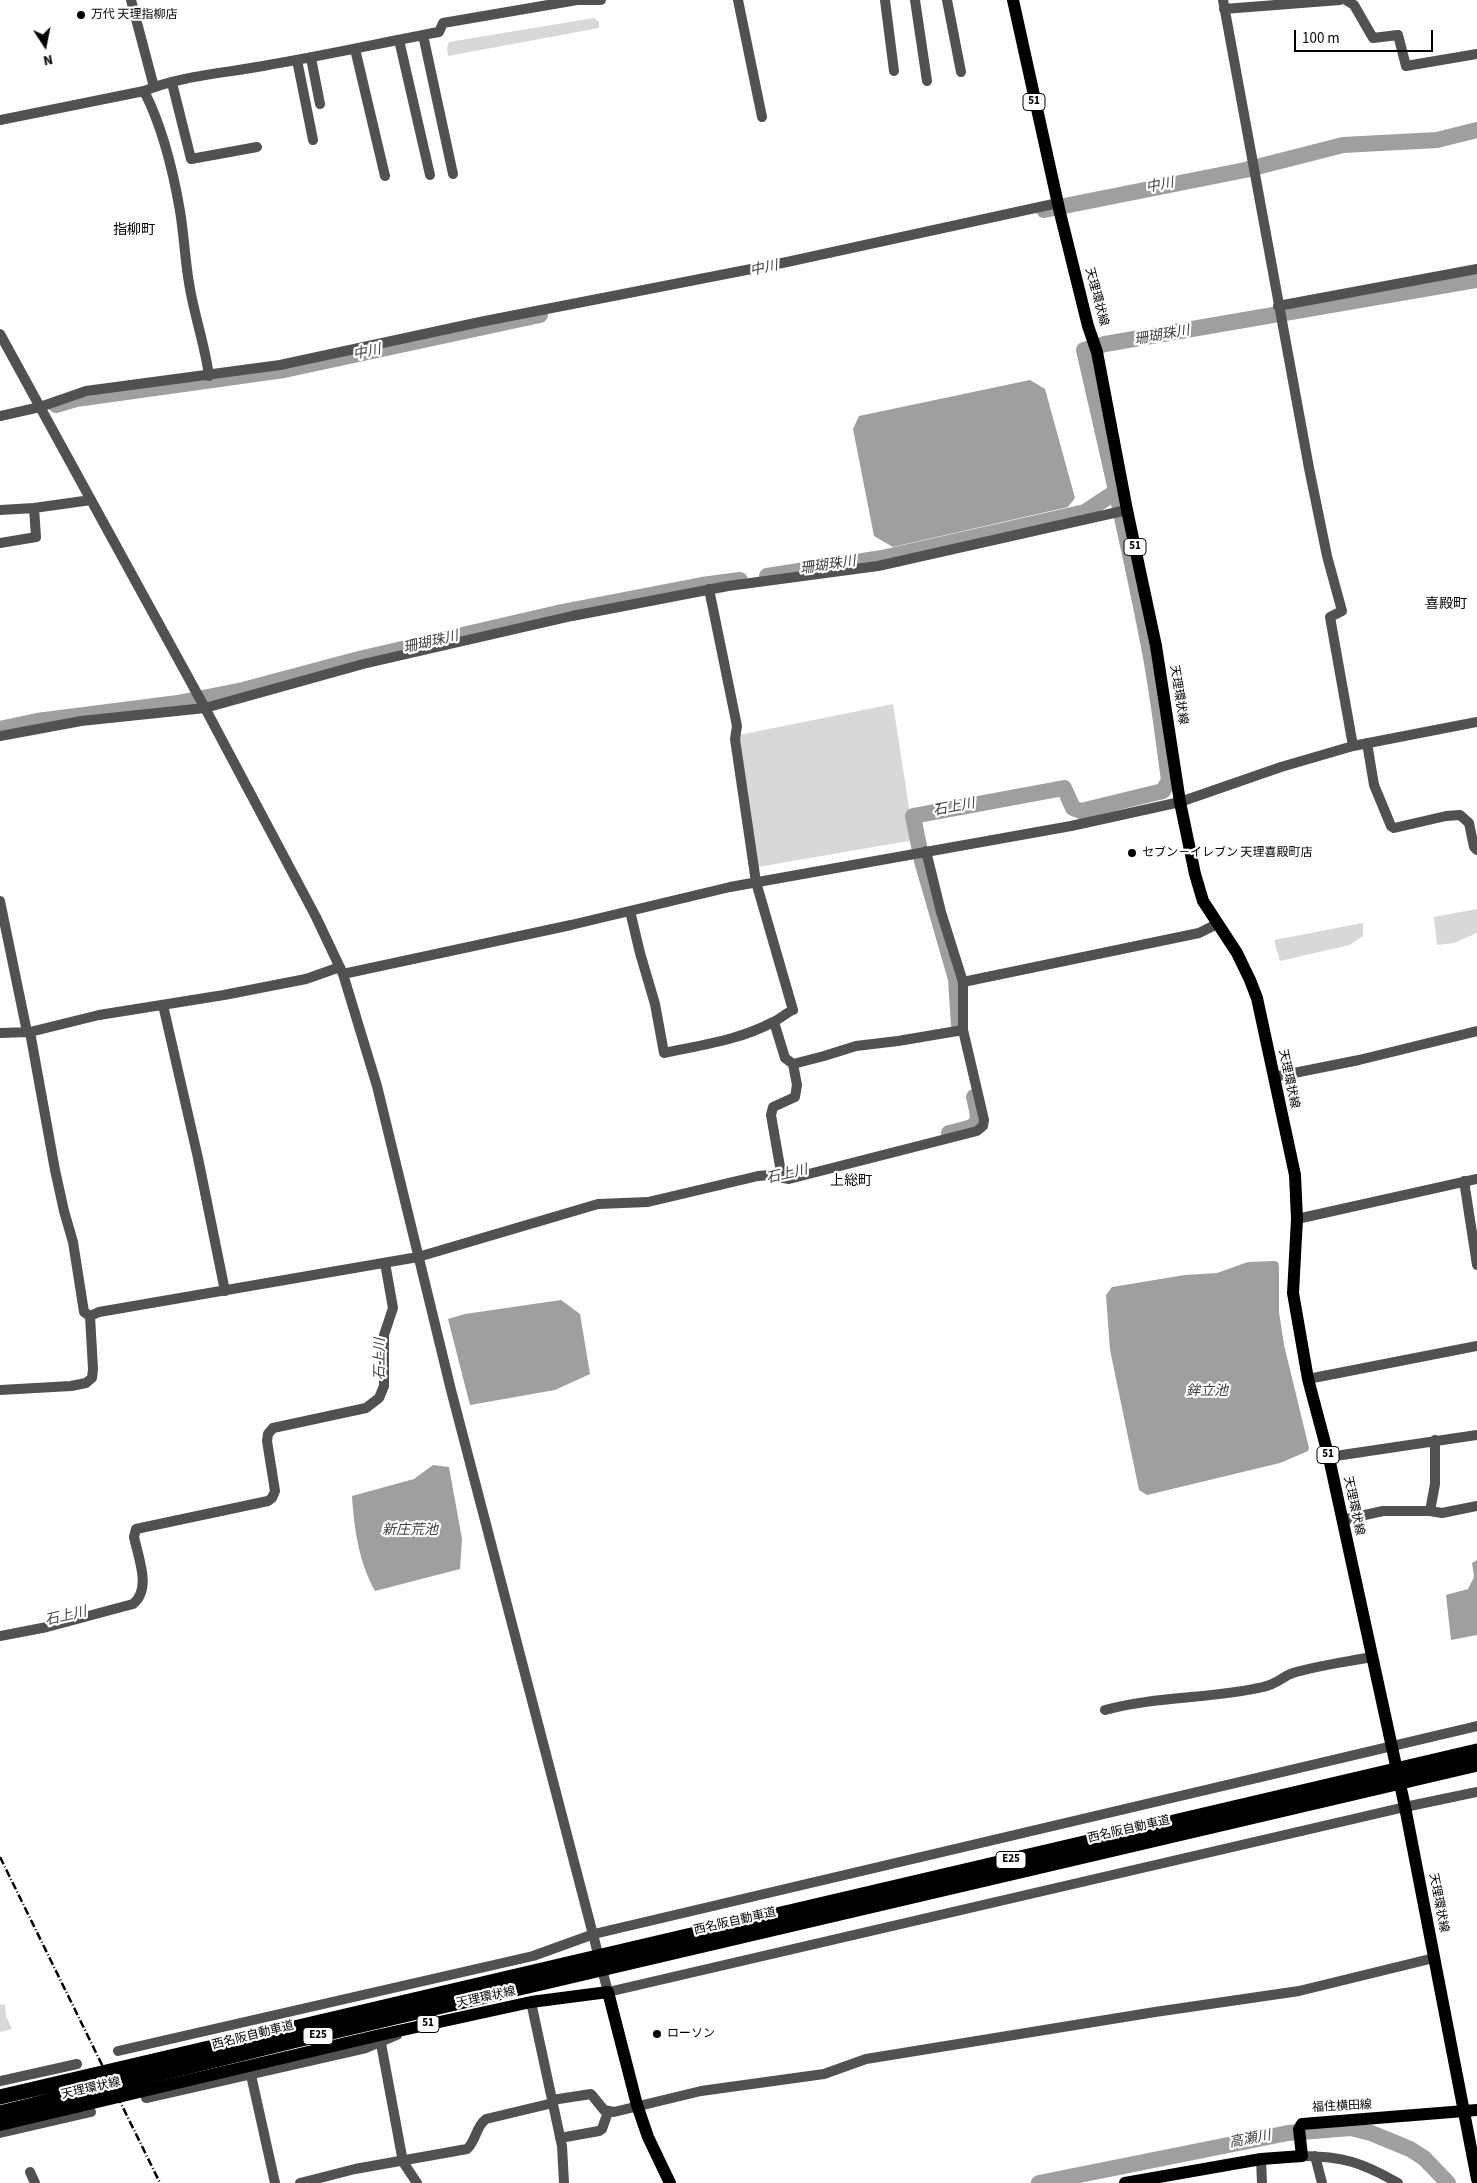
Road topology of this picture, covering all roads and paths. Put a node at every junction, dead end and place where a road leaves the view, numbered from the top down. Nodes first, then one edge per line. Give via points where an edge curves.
1 (131, 0) edge
2 (596, 0) edge
3 (601, 0) edge
4 (738, 0) edge
5 (885, 0) edge
6 (914, 0) edge
7 (947, 0) edge
8 (1013, 0) edge
9 (1340, 0) edge
10 (1346, 0) edge
11 (1223, 4) edge
12 (423, 35) junction
13 (399, 40) junction
14 (355, 49) junction
15 (1477, 54) edge
16 (311, 58) junction
17 (297, 60) junction
18 (894, 71) dead end
19 (961, 72) dead end
20 (927, 82) dead end
21 (172, 83) junction
22 (154, 87) junction
23 (144, 92) junction
24 (320, 104) dead end
25 (762, 118) dead end
26 (0, 120) edge
27 (313, 140) dead end
28 (257, 147) dead end
29 (453, 174) dead end
30 (430, 175) dead end
31 (385, 176) dead end
32 (1059, 208) junction
33 (1477, 269) edge
34 (1278, 308) junction
35 (0, 334) edge
36 (209, 376) junction
37 (40, 407) junction
38 (0, 416) edge
39 (91, 500) junction
40 (34, 508) junction
41 (0, 510) edge
42 (1127, 510) junction
43 (0, 543) edge
44 (709, 589) junction
45 (205, 708) junction
46 (1477, 722) edge
47 (0, 736) edge
48 (1367, 743) junction
49 (1353, 746) junction
50 (1180, 802) junction
51 (1477, 850) edge
52 (926, 851) junction
53 (756, 882) junction
54 (0, 901) edge
55 (630, 911) junction
56 (1217, 924) junction
57 (342, 970) junction
58 (963, 982) junction
59 (163, 1005) junction
60 (774, 1022) junction
61 (960, 1030) junction
62 (1477, 1031) edge
63 (29, 1032) junction
64 (0, 1033) edge
65 (793, 1064) junction
66 (1274, 1077) junction
67 (782, 1178) junction
68 (1477, 1179) edge
69 (1464, 1181) junction
70 (1297, 1219) junction
71 (418, 1257) junction
72 (385, 1263) junction
73 (1477, 1266) edge
74 (225, 1292) junction
75 (90, 1316) junction
76 (1477, 1346) edge
77 (1308, 1379) junction
78 (0, 1390) edge
79 (1477, 1435) edge
80 (1435, 1440) junction
81 (1329, 1458) junction
82 (1477, 1506) edge
83 (1430, 1511) junction
84 (1342, 1520) junction
85 (0, 1636) edge
86 (1372, 1657) junction
87 (1105, 1710) dead end
88 (1477, 1726) edge
89 (1477, 1744) edge
90 (1392, 1745) junction
91 (1477, 1751) edge
92 (1452, 1757) junction
93 (1477, 1764) edge
94 (1408, 1774) junction
95 (1477, 1792) edge
96 (1405, 1807) junction
97 (594, 1934) junction
98 (636, 1955) junction
99 (1434, 1958) junction
100 (608, 1992) junction
101 (531, 2002) junction
102 (381, 2039) junction
103 (118, 2051) dead end
104 (77, 2064) dead end
105 (250, 2070) junction
106 (0, 2081) edge
107 (0, 2097) edge
108 (146, 2098) dead end
109 (552, 2102) junction
110 (637, 2106) junction
111 (1477, 2110) edge
112 (1464, 2111) junction
113 (91, 2112) dead end
114 (608, 2112) junction
115 (0, 2113) edge
116 (0, 2125) edge
117 (0, 2133) edge
118 (560, 2138) junction
119 (1301, 2151) junction
120 (1315, 2156) junction
121 (1261, 2160) junction
122 (402, 2162) junction
123 (30, 2172) dead end
124 (333, 2179) edge
125 (1477, 2179) edge
126 (34, 2183) edge
127 (275, 2183) edge
128 (300, 2183) edge
129 (417, 2183) edge
130 (564, 2183) edge
131 (670, 2183) edge
132 (1125, 2183) edge
133 (1262, 2183) edge
134 (1322, 2183) edge
135 (1398, 2183) edge

1 - 22 street
2 - 3 street
2 - 12 street via 520,8 444,23 439,32
4 - 25 street
5 - 18 street
6 - 20 street
7 - 19 street
8 - 32 main road, 天理環状線 / 51
9 - 11 street
10 - 15 street via 1354,5 1373,38 1398,35 1406,66
11 - 34 street
12 - 13 street
12 - 29 street
13 - 14 street
13 - 30 street
14 - 16 street
14 - 31 street
16 - 17 street
16 - 24 street
17 - 21 street
17 - 27 street
21 - 22 street
21 - 28 street via 190,159
22 - 23 street
23 - 26 street
23 - 36 street via 157,116 170,164 180,211 189,284
32 - 36 street via 480,322 280,365
32 - 42 main road, 天理環状線 / 51 via 1095,347
33 - 34 street
34 - 49 street via 1327,556 1342,611 1330,617
35 - 37 street
36 - 37 street via 86,391
37 - 38 street
37 - 39 street
39 - 40 street
39 - 45 street
40 - 41 street
40 - 43 street via 36,537
42 - 44 street via 878,566
42 - 50 main road, 天理環状線 / 51 via 1156,646
44 - 45 street via 572,616 363,664
44 - 53 street via 736,726 735,739
45 - 47 street via 81,721
45 - 57 street
46 - 48 street
48 - 49 street
48 - 51 street via 1374,785 1391,826 1460,816 1469,823
49 - 50 street
50 - 52 street via 1071,826
50 - 56 main road, 天理環状線 / 51 via 1195,874 1203,900
52 - 53 street
52 - 58 street
53 - 55 street
53 - 60 street via 793,1010
54 - 63 street
55 - 57 street
55 - 60 street via 655,1004 664,1053 726,1040
56 - 58 street via 1199,933
56 - 66 main road, 天理環状線 / 51 via 1237,953 1254,989
57 - 59 street
57 - 71 street via 377,1086
58 - 61 street
59 - 63 street via 99,1015
59 - 74 street
60 - 65 street via 785,1058
61 - 65 street via 856,1046
61 - 67 street via 984,1120 977,1131 789,1179
62 - 66 street
63 - 64 street
63 - 75 street via 57,1178 73,1242 84,1312
65 - 67 street via 797,1085 795,1097 773,1107 771,1115
66 - 70 main road, 天理環状線 / 51 via 1295,1175
67 - 71 street via 770,1175 648,1202 598,1204
68 - 69 street
69 - 70 street
69 - 73 street
70 - 77 main road, 天理環状線 / 51 via 1293,1293
71 - 72 street
71 - 97 street
72 - 74 street
72 - 85 street via 393,1308 384,1335 384,1386 375,1402 366,1408 273,1428 267,1441 275,1491 268,1501 136,1530 134,1537 143,1586 141,1595 133,1604
74 - 75 street
75 - 78 street via 94,1369 92,1378 86,1383
76 - 77 street
77 - 81 main road, 天理環状線 / 51
79 - 80 street
80 - 81 street
80 - 83 street via 1435,1484
81 - 84 main road, 天理環状線 / 51
82 - 83 street via 1442,1513
83 - 84 street via 1384,1511
84 - 86 main road, 天理環状線 / 51
86 - 87 street via 1292,1674 1263,1688
86 - 90 main road, 天理環状線 / 51
88 - 90 street
89 - 92 highway via 1462,1748
90 - 96 main road, 天理環状線 / 51
90 - 97 street
91 - 92 highway, 西名阪自動車道 / E25
92 - 94 highway, 西名阪自動車道 / E25
93 - 94 highway, 西名阪自動車道 / E25
94 - 98 highway, 西名阪自動車道 / E25
95 - 96 street
96 - 99 main road, 天理環状線 / 51
96 - 100 street
97 - 100 street
97 - 103 street via 534,1956
98 - 107 highway, 西名阪自動車道 / E25
98 - 115 highway, 西名阪自動車道 / E25
99 - 110 street via 1300,1991 866,2059 824,2074 782,2082 742,2084
99 - 112 main road, 天理環状線 / 51
100 - 101 main road, 天理環状線 / 51
100 - 110 main road
101 - 102 main road, 天理環状線 / 51 via 414,2028
101 - 109 street
102 - 105 main road, 天理環状線 / 51
102 - 122 street
104 - 106 street
105 - 108 street
105 - 116 main road, 天理環状線 / 51
105 - 127 street
109 - 114 street via 592,2094
109 - 118 street
109 - 122 street via 486,2119 481,2122 472,2145 467,2149
110 - 114 street
110 - 131 main road
111 - 112 main road, 福住横田線
112 - 119 main road, 福住横田線 via 1302,2124 1299,2129
112 - 125 main road, 天理環状線 / 51
113 - 117 street
114 - 118 street via 599,2131
118 - 130 street
119 - 120 street
119 - 121 main road
120 - 134 street
120 - 135 street via 1341,2158 1369,2166
121 - 132 main road
121 - 133 street
122 - 124 street
122 - 129 street
123 - 126 street
124 - 128 street

